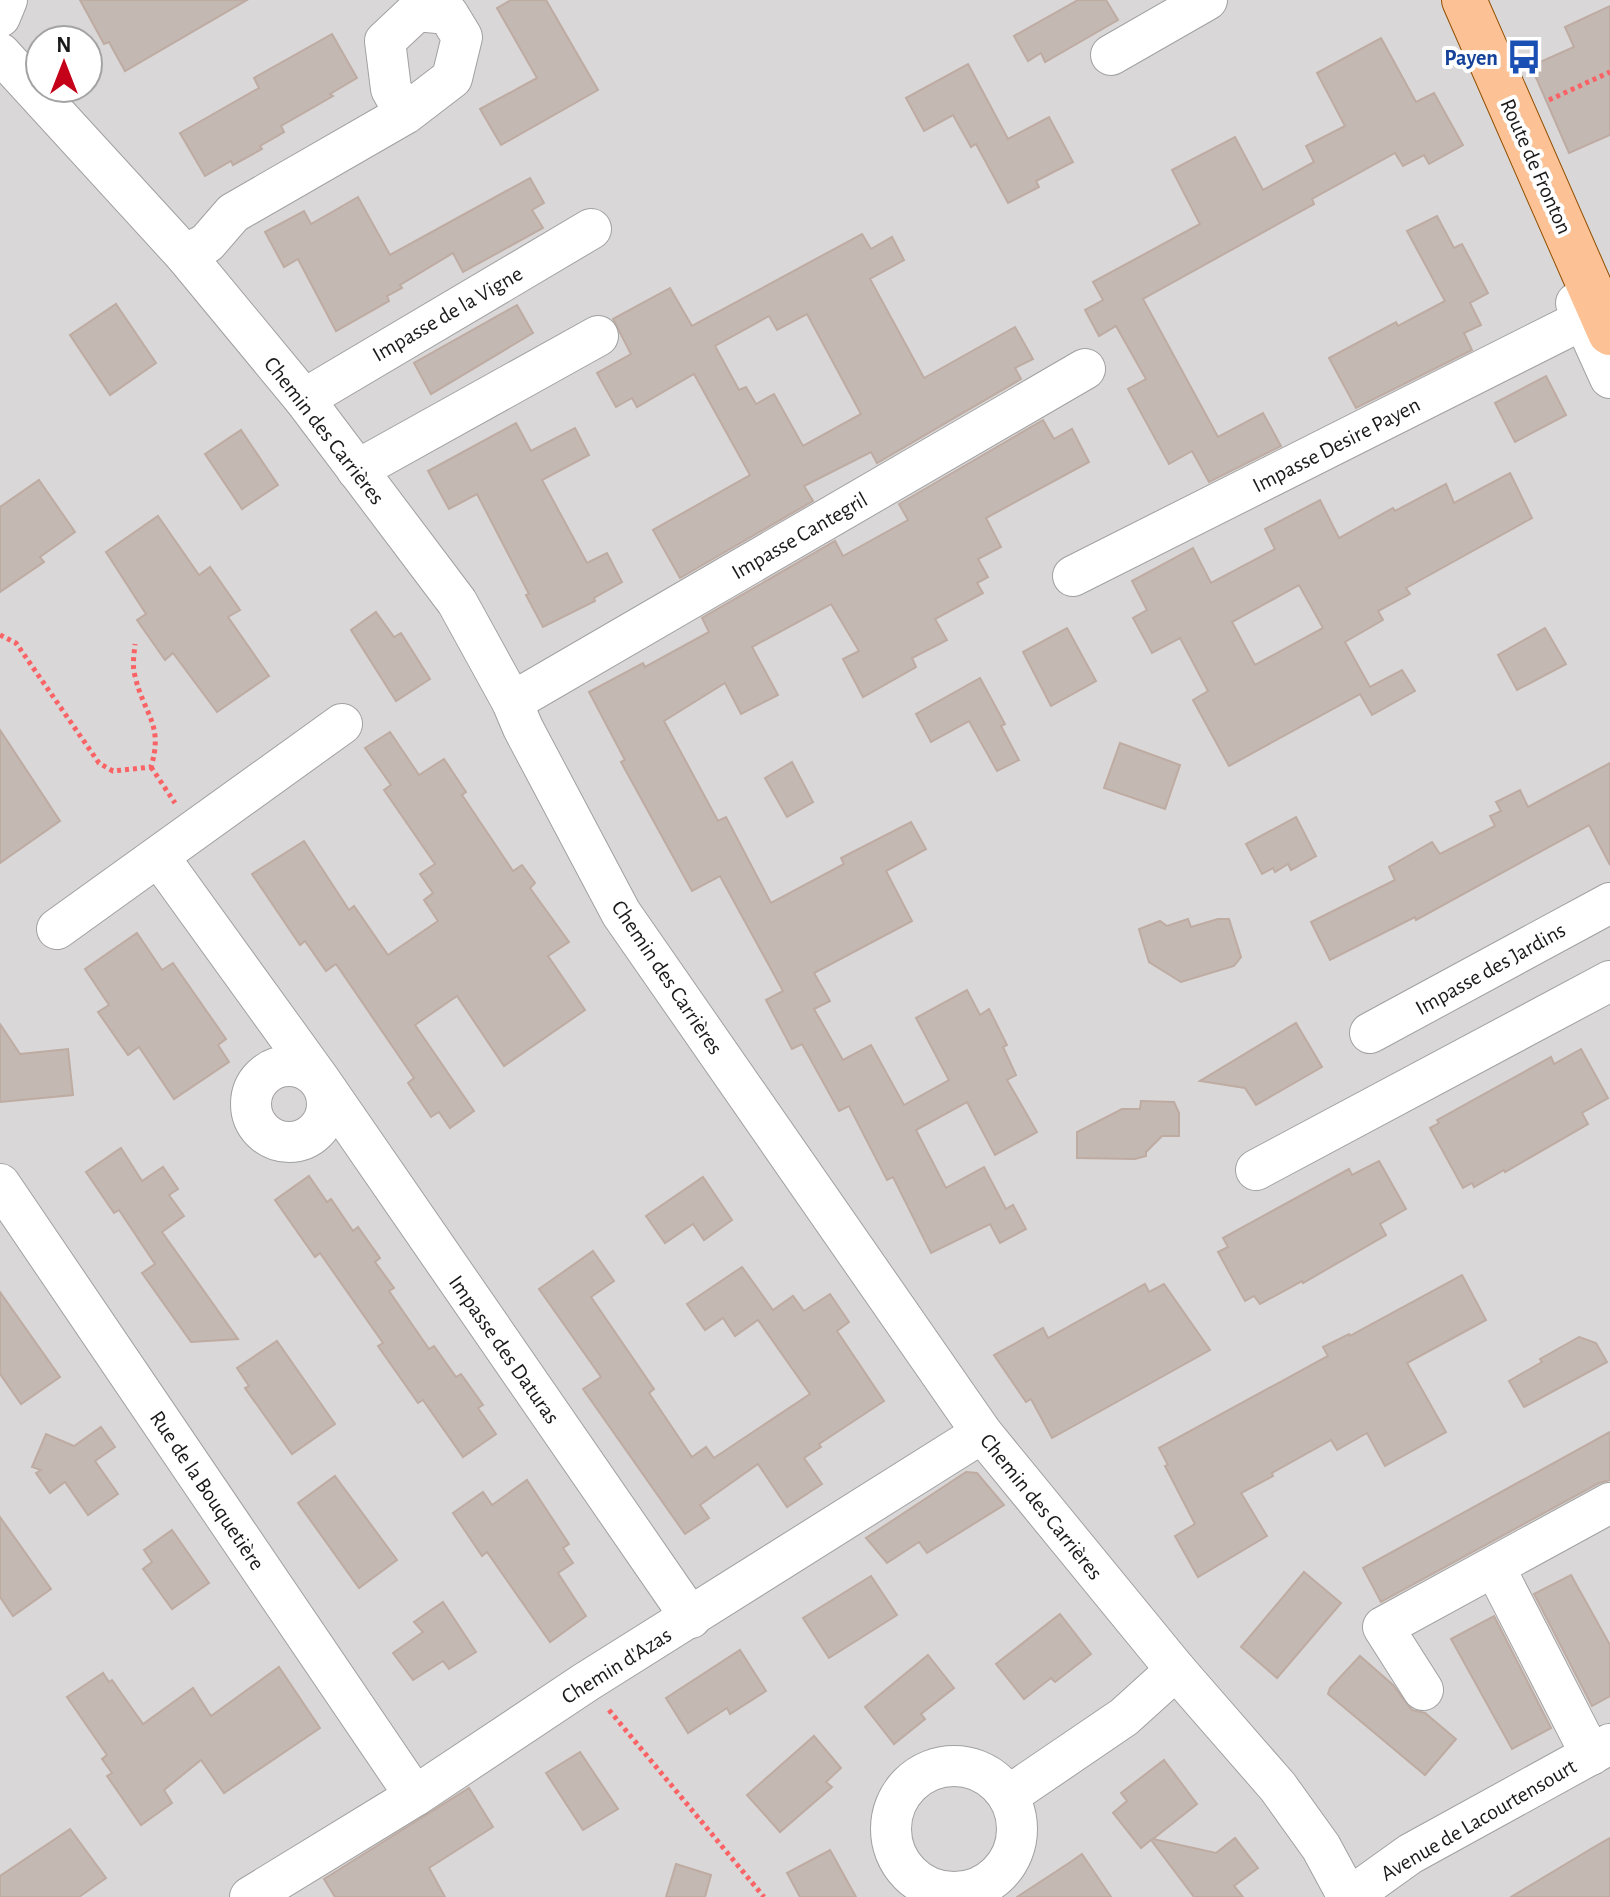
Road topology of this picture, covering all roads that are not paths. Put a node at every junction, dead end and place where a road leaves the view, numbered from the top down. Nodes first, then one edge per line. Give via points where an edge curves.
1 (7, 0) edge
2 (1207, 0) edge
3 (1441, 0) edge
4 (1464, 0) edge
5 (0, 17) edge
6 (0, 53) edge
7 (1111, 55) dead end
8 (405, 114) dead end
9 (591, 229) dead end
10 (185, 255) junction
11 (1598, 321) edge
12 (598, 336) dead end
13 (1085, 369) dead end
14 (1610, 378) edge
15 (304, 399) junction
16 (357, 470) junction
17 (1073, 576) dead end
18 (512, 702) junction
19 (342, 724) dead end
20 (159, 857) junction
21 (1610, 903) edge
22 (57, 929) dead end
23 (1610, 981) edge
24 (1370, 1033) dead end
25 (1256, 1170) dead end
26 (0, 1184) edge
27 (982, 1433) junction
28 (1610, 1503) edge
29 (1495, 1568) junction
30 (691, 1618) junction
31 (1176, 1670) junction
32 (1423, 1690) dead end
33 (1601, 1749) edge
34 (415, 1796) junction
35 (1008, 1796) junction
36 (912, 1889) edge
37 (250, 1897) edge
38 (1349, 1897) edge

1 - 5 street
2 - 7 street
3 - 11 street via 1487,107
4 - 11 main road, Route de Fronton
6 - 10 street, Chemin des Carrières
8 - 10 street via 233,213 207,243
9 - 15 street, Impasse de la Vigne
10 - 15 street, Chemin des Carrières
11 - 14 street
11 - 17 street, Impasse Desire Payen
12 - 16 street
13 - 18 street, Impasse Cantegril
15 - 16 street, Chemin des Carrières
16 - 18 street, Chemin des Carrières via 457,602
18 - 27 street, Chemin des Carrières via 621,913
19 - 20 street
20 - 22 street
20 - 30 street, Impasse des Daturas via 320,1080
21 - 24 street, Impasse des Jardins
23 - 25 street
26 - 34 street, Rue de la Bouquetière
27 - 30 street, Chemin d'Azas
27 - 31 street, Chemin des Carrières
28 - 29 street
29 - 32 street via 1383,1627
29 - 33 street
30 - 34 street, Chemin d'Azas
31 - 35 street via 1124,1717
31 - 38 street, Chemin des Carrières via 1278,1787
33 - 38 street, Avenue de Lacourtensourt via 1410,1854
34 - 37 street, Chemin d'Azas
35 - 36 street via 1018,1826 1013,1854 996,1878 971,1891
35 - 36 street via 992,1777 965,1766 937,1768 911,1781 895,1804 889,1832

